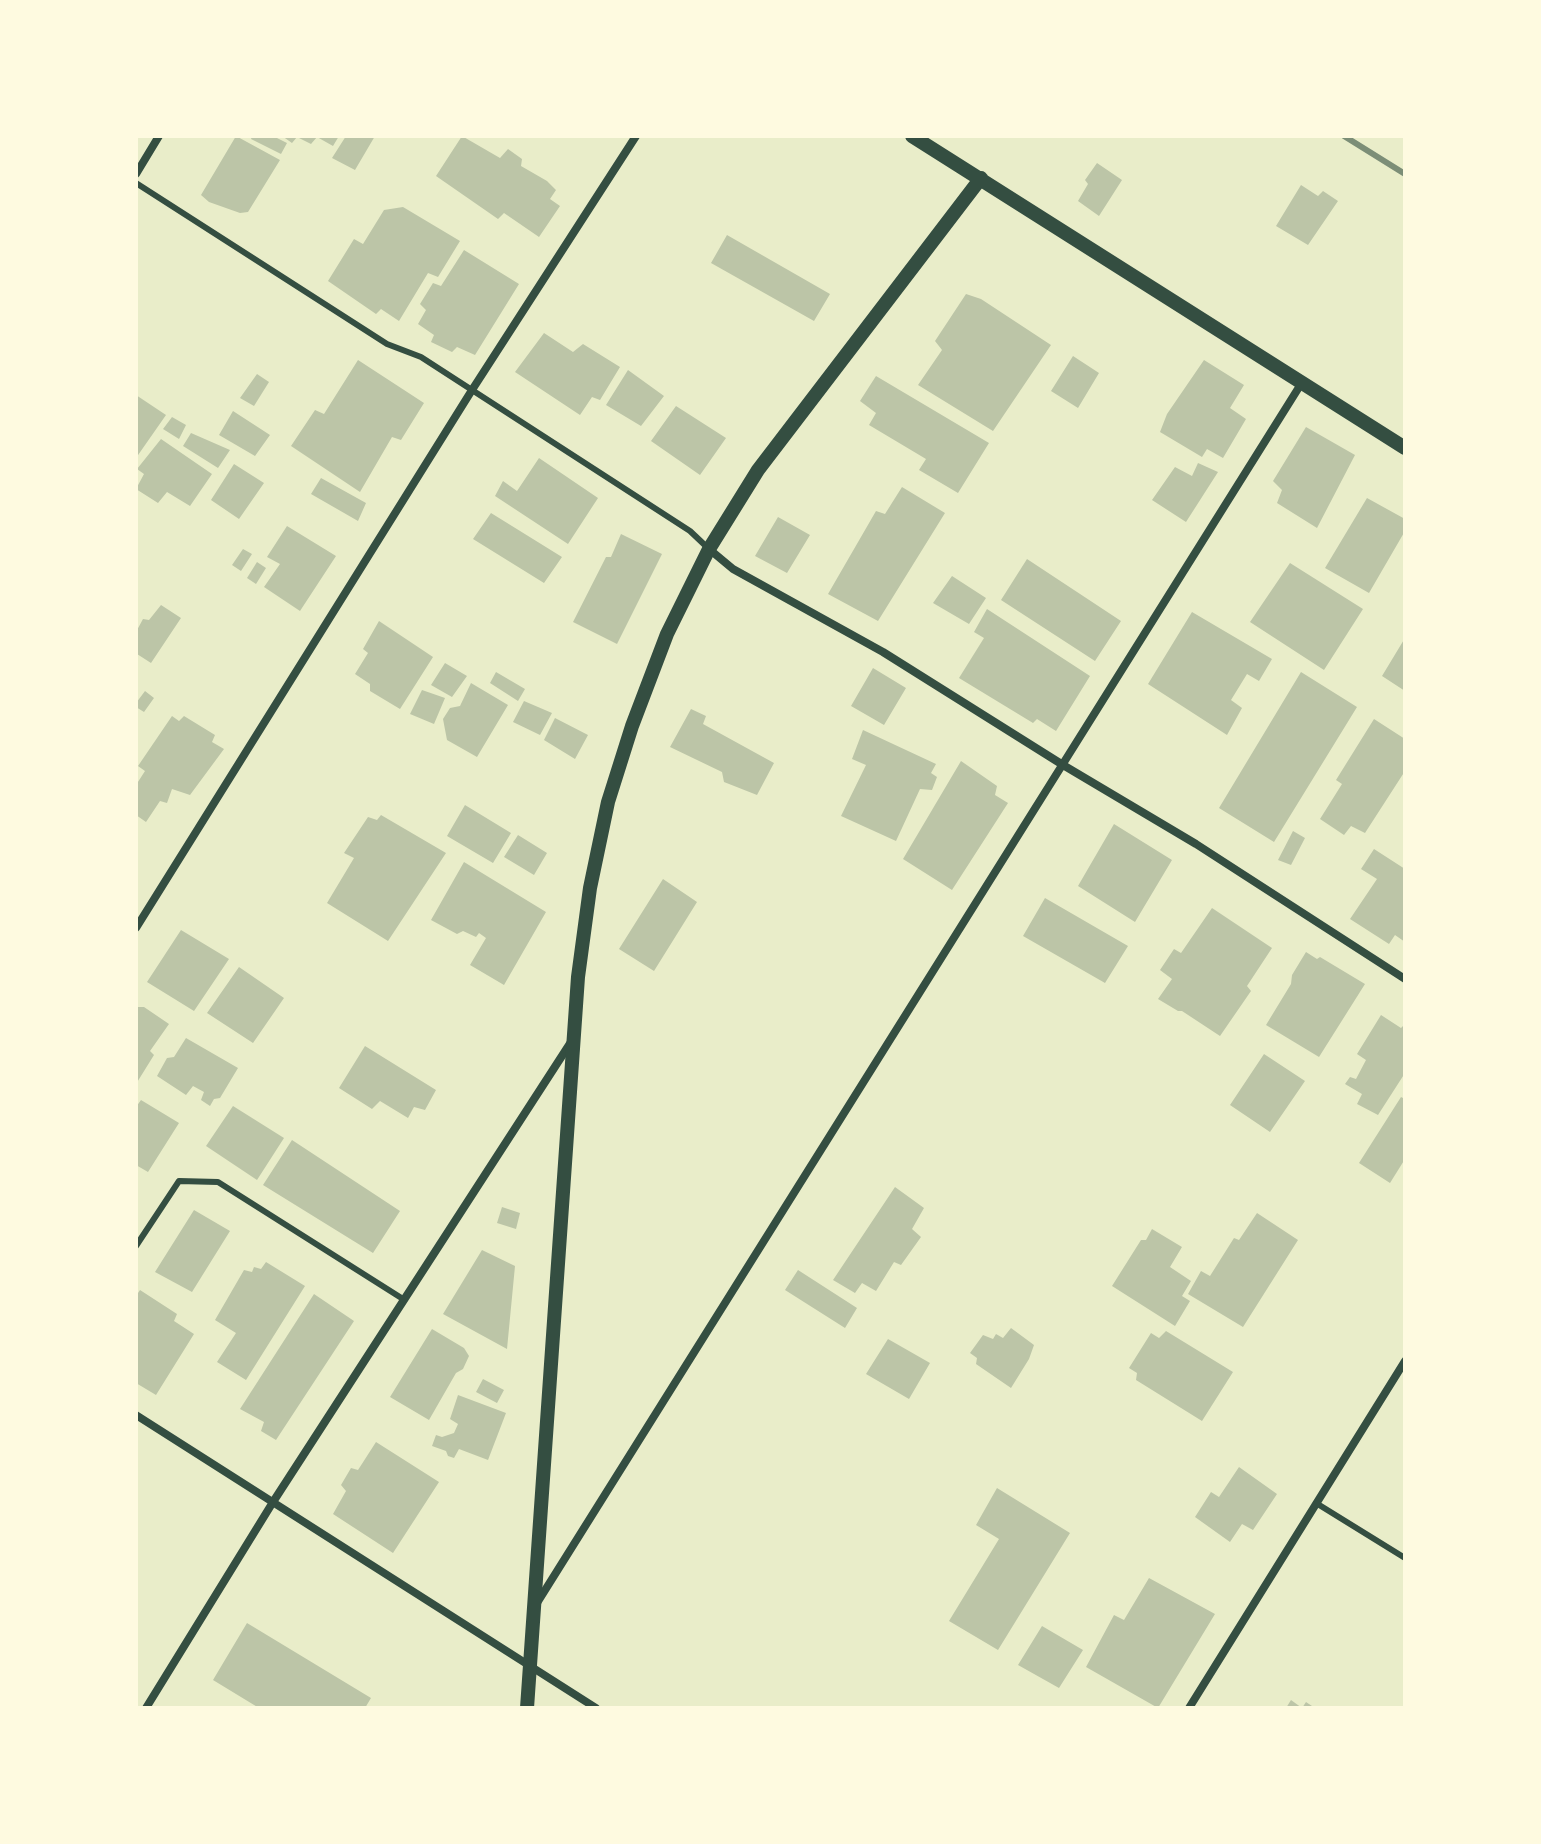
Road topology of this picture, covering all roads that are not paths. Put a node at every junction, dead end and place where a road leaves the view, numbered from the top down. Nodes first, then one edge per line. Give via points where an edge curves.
1 (159, 136) edge
2 (636, 136) edge
3 (912, 136) edge
4 (136, 174) edge
5 (981, 178) junction
6 (136, 183) edge
7 (1301, 384) junction
8 (472, 390) junction
9 (1405, 448) edge
10 (709, 549) junction
11 (1063, 765) junction
12 (136, 928) edge
13 (1405, 979) edge
14 (574, 1038) junction
15 (136, 1246) edge
16 (403, 1299) junction
17 (1405, 1361) edge
18 (136, 1415) edge
19 (273, 1502) junction
20 (1316, 1503) junction
21 (1405, 1558) edge
22 (536, 1605) junction
23 (530, 1667) junction
24 (146, 1708) edge
25 (527, 1708) edge
26 (596, 1708) edge
27 (1189, 1708) edge

1 - 4 street
2 - 8 street
3 - 5 street
5 - 7 street
5 - 10 street via 758,470
6 - 8 lane via 387,344 421,357
7 - 9 street
7 - 11 street
8 - 10 lane via 690,531
8 - 12 street
10 - 11 street via 733,569 883,652
10 - 14 street via 667,634 608,802 590,888
11 - 13 street
11 - 22 street
14 - 16 street
14 - 22 street
15 - 16 lane via 179,1181 218,1182
16 - 19 street
17 - 20 street
18 - 19 street
19 - 23 street
19 - 24 street
20 - 21 lane
20 - 27 street
22 - 23 street
23 - 25 street
23 - 26 street

